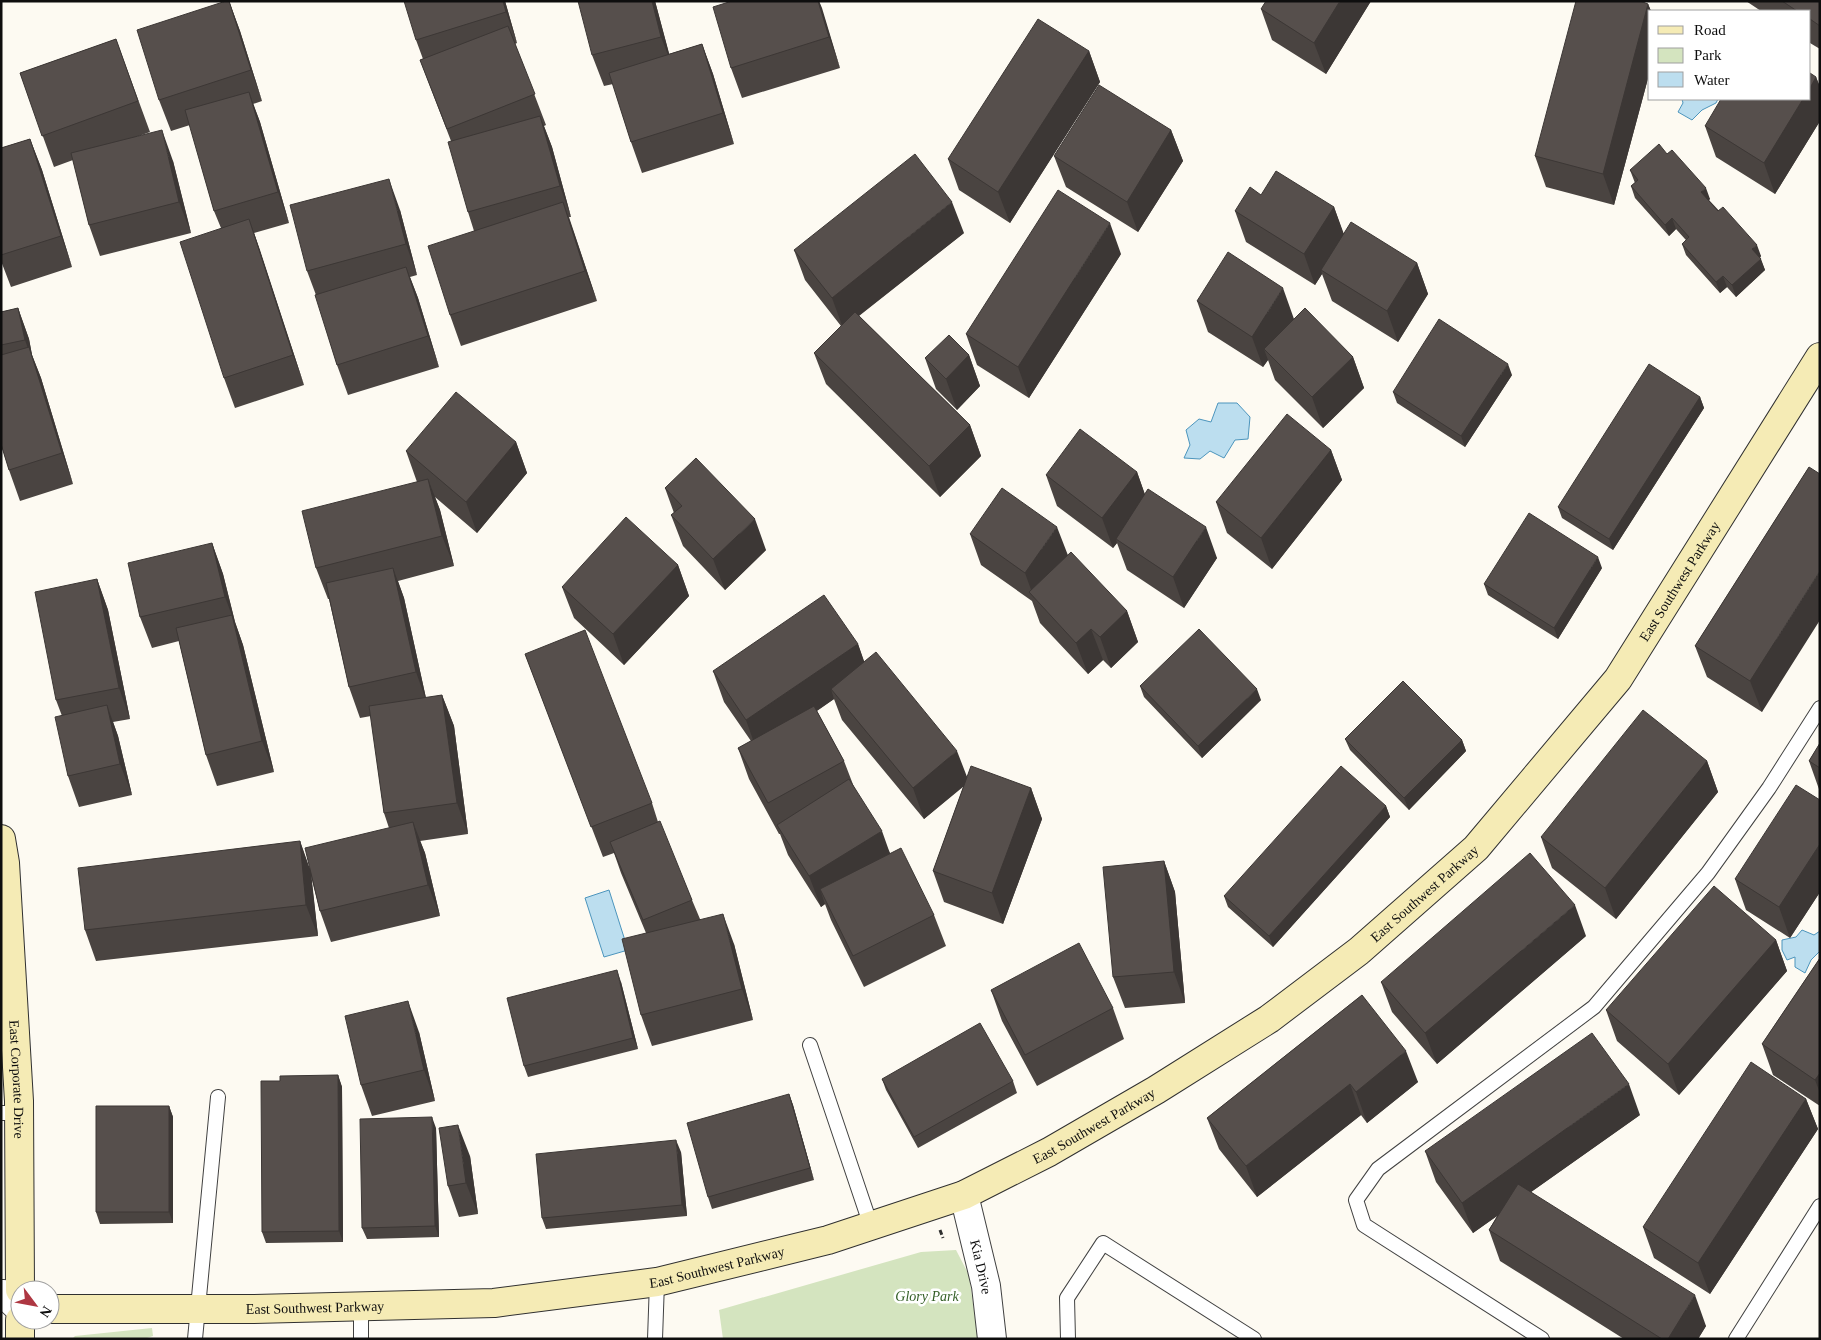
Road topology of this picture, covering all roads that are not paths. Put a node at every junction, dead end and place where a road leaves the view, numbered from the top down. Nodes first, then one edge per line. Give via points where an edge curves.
1 (1820, 357) edge
2 (1820, 708) edge
3 (1, 839) edge
4 (810, 1045) dead end
5 (218, 1097) dead end
6 (10, 1113) edge
7 (964, 1194) junction
8 (1820, 1206) edge
9 (872, 1226) junction
10 (19, 1280) edge
11 (657, 1282) junction
12 (361, 1306) junction
13 (60, 1309) edge
14 (198, 1309) junction
15 (195, 1339) edge
16 (361, 1339) edge
17 (655, 1339) edge
18 (992, 1339) edge
19 (1068, 1339) edge
20 (1254, 1339) edge
21 (1542, 1339) edge
22 (1736, 1339) edge

1 - 7 street, East Southwest Parkway via 1618,679 1476,848 1358,951 1269,1019 1049,1152
2 - 21 lane via 1769,788 1708,873 1594,1007 1378,1169 1356,1200 1364,1225
3 - 6 street, East Corporate Drive via 5,863
4 - 9 lane
5 - 14 lane
6 - 10 street, East Corporate Drive
7 - 9 street, East Southwest Parkway
7 - 18 street, Kia Drive via 986,1286
8 - 22 lane
9 - 11 street, East Southwest Parkway
11 - 12 street, East Southwest Parkway via 494,1302
11 - 17 lane
12 - 14 street, East Southwest Parkway
12 - 16 lane
13 - 14 street, East Southwest Parkway
14 - 15 lane
19 - 20 lane via 1067,1298 1103,1244

